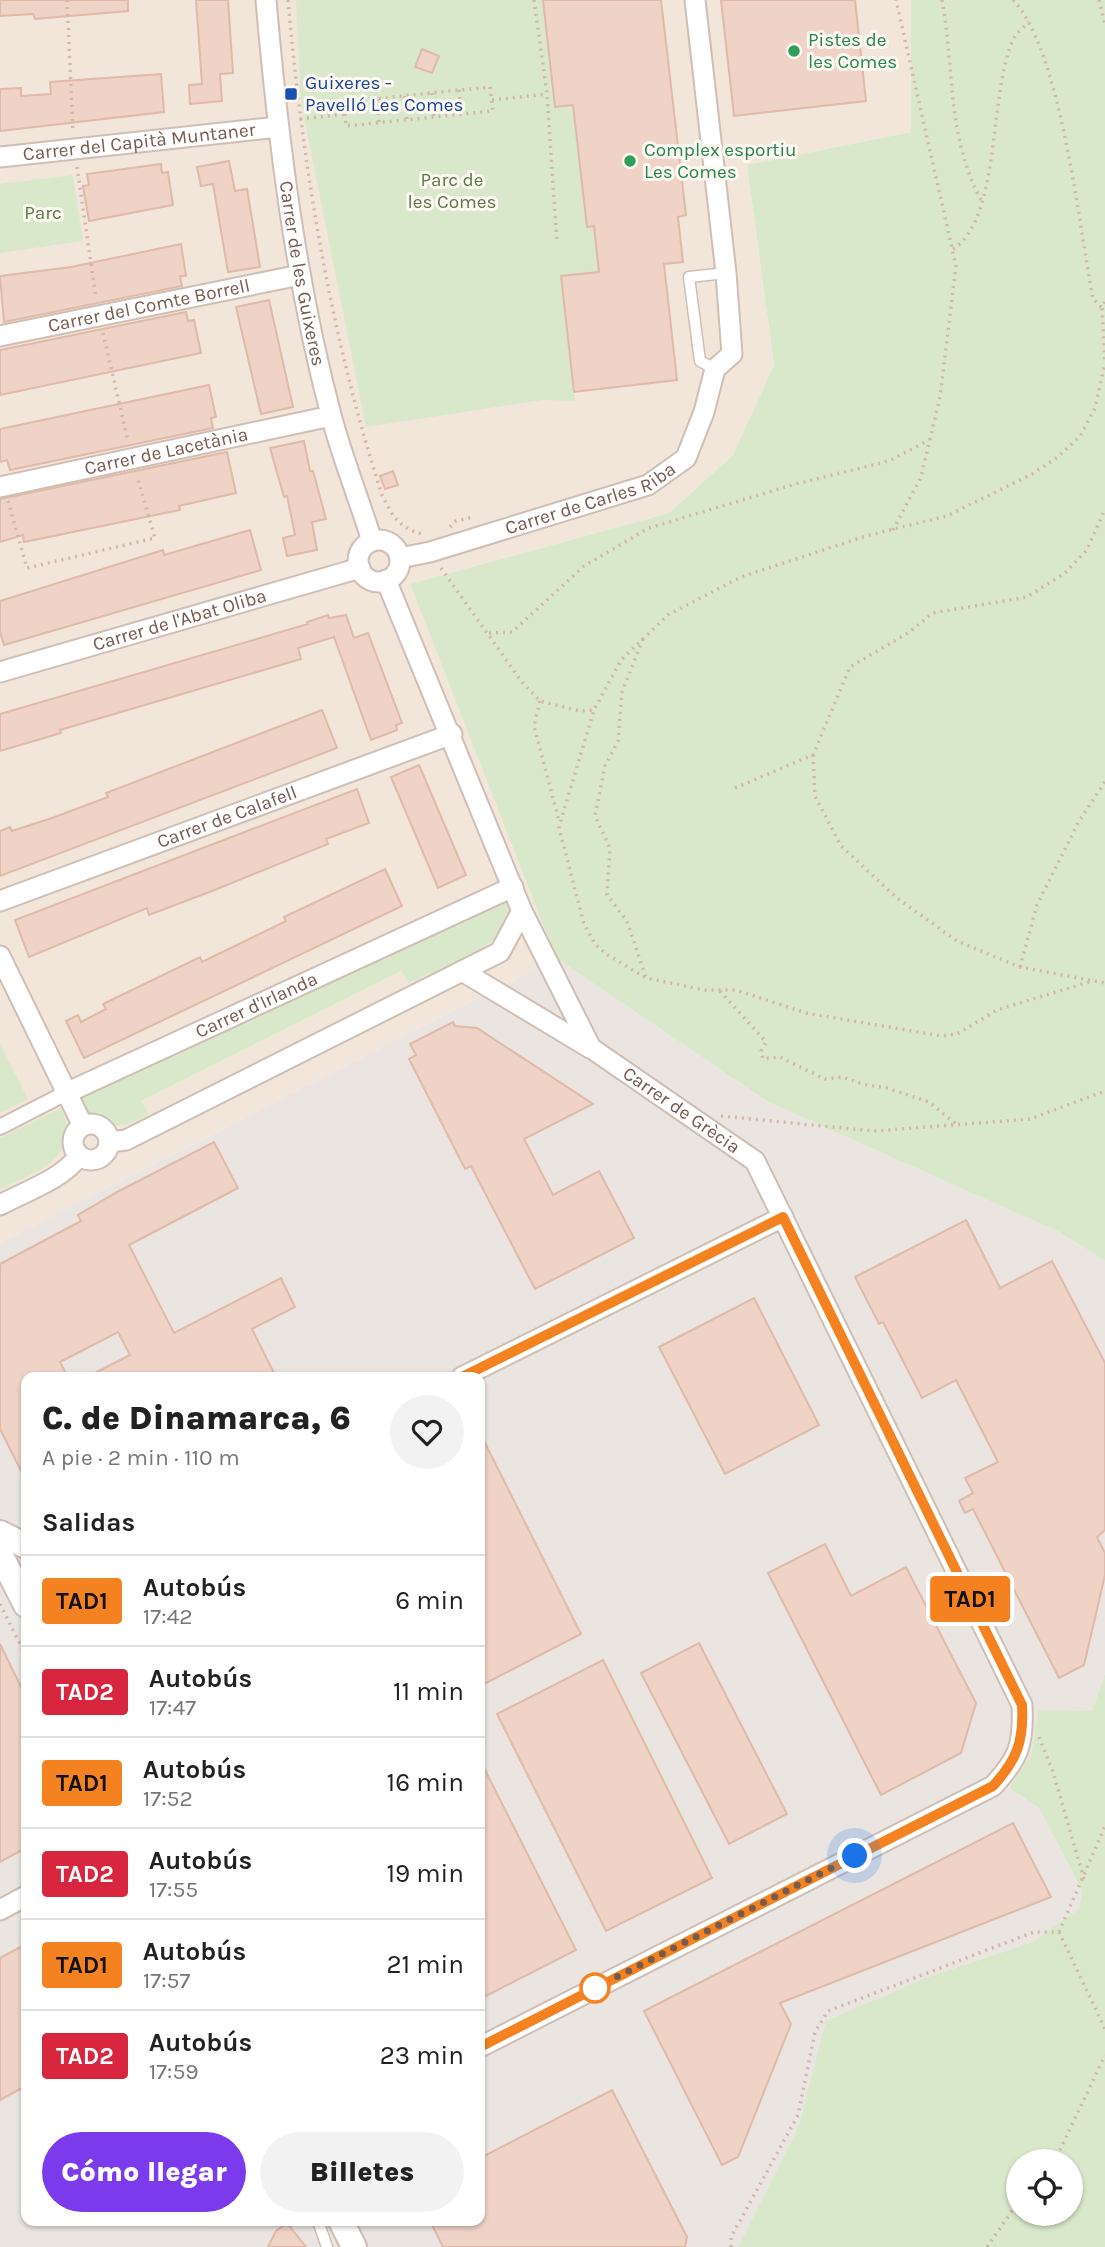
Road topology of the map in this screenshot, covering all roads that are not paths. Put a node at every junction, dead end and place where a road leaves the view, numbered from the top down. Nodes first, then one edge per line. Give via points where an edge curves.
1 (266, 0) edge
2 (695, 0) edge
3 (278, 127) junction
4 (0, 157) edge
5 (726, 273) junction
6 (300, 275) junction
7 (0, 336) edge
8 (715, 369) junction
9 (331, 416) junction
10 (2, 486) edge
11 (372, 541) junction
12 (400, 558) junction
13 (360, 568) junction
14 (386, 580) junction
15 (0, 672) edge
16 (452, 734) junction
17 (513, 887) junction
18 (0, 901) edge
19 (522, 911) junction
20 (0, 956) edge
21 (462, 971) junction
22 (591, 1048) junction
23 (64, 1094) junction
24 (83, 1126) junction
25 (0, 1127) edge
26 (109, 1142) junction
27 (79, 1156) junction
28 (0, 1205) edge
29 (783, 1217) junction
30 (472, 1372) edge
31 (0, 1543) edge
32 (21, 1545) edge
33 (21, 1564) edge
34 (21, 1593) edge
35 (21, 1899) edge
36 (0, 1910) edge
37 (485, 2044) edge
38 (319, 2226) edge
39 (344, 2226) edge
40 (361, 2226) edge
41 (327, 2247) edge
42 (354, 2247) edge
43 (371, 2247) edge

1 - 3 street, Carrer de les Guixeres
2 - 5 street, Carrer de Carles Riba
3 - 4 street, Carrer del Capità Muntaner
3 - 6 street, Carrer de les Guixeres
5 - 8 street, Carrer de Carles Riba via 732,354
5 - 8 lane via 689,276 700,361
6 - 7 street, Carrer del Comte Borrell
6 - 9 street, Carrer de les Guixeres
8 - 12 street, Carrer de Carles Riba via 686,458 648,485 430,543
9 - 10 street, Carrer de Lacetània
9 - 11 street, Carrer de les Guixeres
11 - 12 street via 389,542
11 - 13 street via 361,551
12 - 14 street via 396,572
13 - 14 street via 369,579
13 - 15 street, Carrer de l'Abat Oliba
14 - 16 street
16 - 17 street
16 - 18 street, Carrer de Calafell
17 - 19 street
17 - 23 street, Carrer d'Irlanda
19 - 21 street via 500,952
19 - 22 street, Carrer de Grècia
20 - 23 street
21 - 22 street, Carrer de Grècia
21 - 26 street via 126,1140
22 - 29 street, Carrer de Grècia via 755,1161
23 - 24 street
23 - 25 street, Carrer d'Irlanda
24 - 26 street via 98,1126
24 - 27 street via 73,1138
26 - 27 street via 100,1158
27 - 28 street via 72,1166
29 - 30 street
29 - 37 street, Carrer de Grècia via 1022,1705 1019,1751 993,1786
31 - 32 street
31 - 33 street
31 - 34 street
35 - 36 street
38 - 41 lane
39 - 42 street
40 - 43 street

